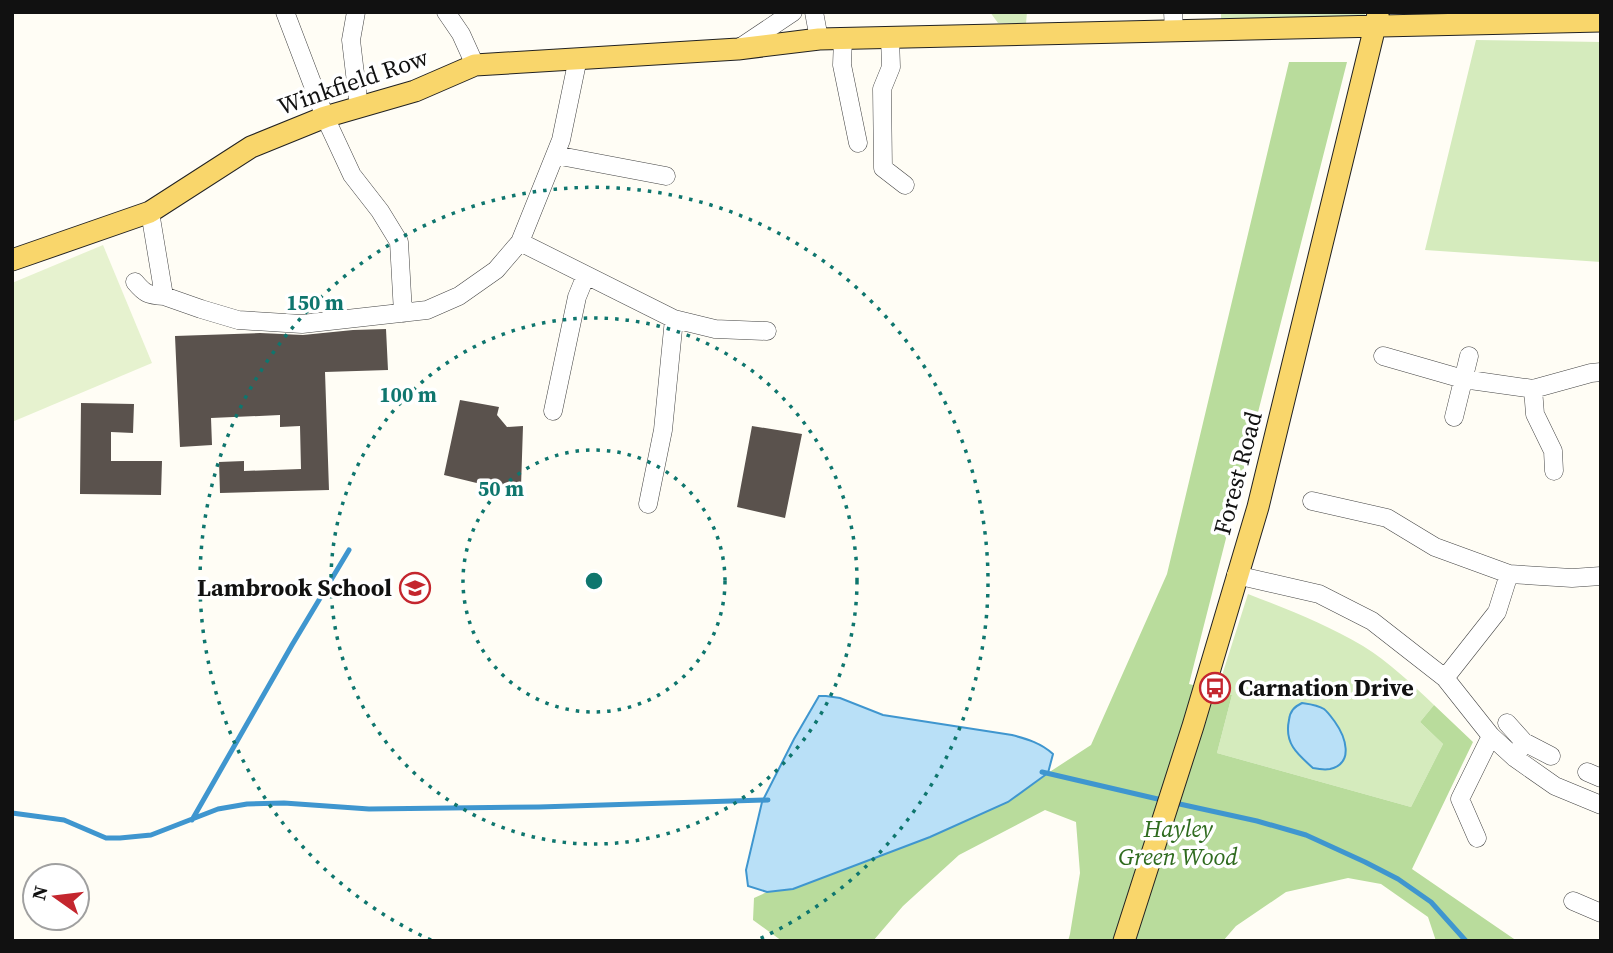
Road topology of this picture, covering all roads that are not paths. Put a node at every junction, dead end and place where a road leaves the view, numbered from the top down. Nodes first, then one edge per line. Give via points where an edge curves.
1 (285, 12) edge
2 (356, 12) edge
3 (446, 12) edge
4 (793, 12) edge
5 (814, 12) edge
6 (1377, 19) edge
7 (1174, 21) edge
8 (1601, 21) edge
9 (890, 37) junction
10 (819, 38) junction
11 (843, 38) junction
12 (738, 49) junction
13 (578, 58) junction
14 (475, 65) junction
15 (359, 108) junction
16 (325, 117) junction
17 (858, 143) dead end
18 (555, 155) junction
19 (666, 176) dead end
20 (905, 185) dead end
21 (150, 212) junction
22 (520, 242) junction
23 (14, 253) edge
24 (586, 275) junction
25 (135, 282) dead end
26 (164, 296) junction
27 (403, 313) junction
28 (674, 318) junction
29 (767, 331) dead end
30 (1383, 356) dead end
31 (1469, 356) dead end
32 (1601, 372) edge
33 (1463, 379) junction
34 (1533, 389) junction
35 (553, 411) dead end
36 (1454, 417) dead end
37 (1555, 471) dead end
38 (1312, 501) dead end
39 (648, 504) dead end
40 (1509, 574) junction
41 (1236, 575) junction
42 (1601, 576) edge
43 (1445, 678) junction
44 (1507, 723) dead end
45 (1490, 736) junction
46 (1519, 750) junction
47 (1551, 756) dead end
48 (1601, 805) edge
49 (1477, 838) dead end
50 (1573, 901) dead end
51 (1601, 913) edge
52 (1124, 941) edge

1 - 16 street
2 - 15 street via 351,40
3 - 14 street
4 - 12 street
5 - 10 street
6 - 7 main road, Winkfield Row
6 - 8 main road, Winkfield Row
6 - 41 main road, Forest Road via 1258,507
7 - 9 main road, Winkfield Row
9 - 11 main road, Winkfield Row
9 - 20 street via 891,67 882,89 883,168
10 - 11 main road, Winkfield Row
10 - 12 main road, Winkfield Row
11 - 17 street via 842,65
12 - 13 main road, Winkfield Row
13 - 14 main road, Winkfield Row
13 - 18 street
14 - 15 main road, Winkfield Row via 415,91
15 - 16 main road, Winkfield Row
16 - 21 main road, Winkfield Row via 251,147
16 - 27 street via 352,176 399,242
18 - 19 street
18 - 22 street
21 - 23 main road, Winkfield Row
21 - 26 street
22 - 24 street
22 - 27 street via 496,271 458,296 427,310
24 - 28 street
24 - 35 street
25 - 26 street via 150,296
26 - 27 street via 238,320 302,324
28 - 29 street via 715,329
28 - 39 street via 663,430
30 - 33 street
31 - 33 street
32 - 34 street
33 - 34 street
33 - 36 street
34 - 37 street via 1535,414 1553,451
38 - 40 street via 1387,518 1435,547
40 - 42 street
40 - 43 street via 1497,612
41 - 43 street via 1319,594 1372,621
41 - 52 main road, Forest Road
43 - 45 street
44 - 46 street
45 - 46 street
45 - 49 street via 1460,799
46 - 47 street
46 - 48 street via 1555,786
50 - 51 street

